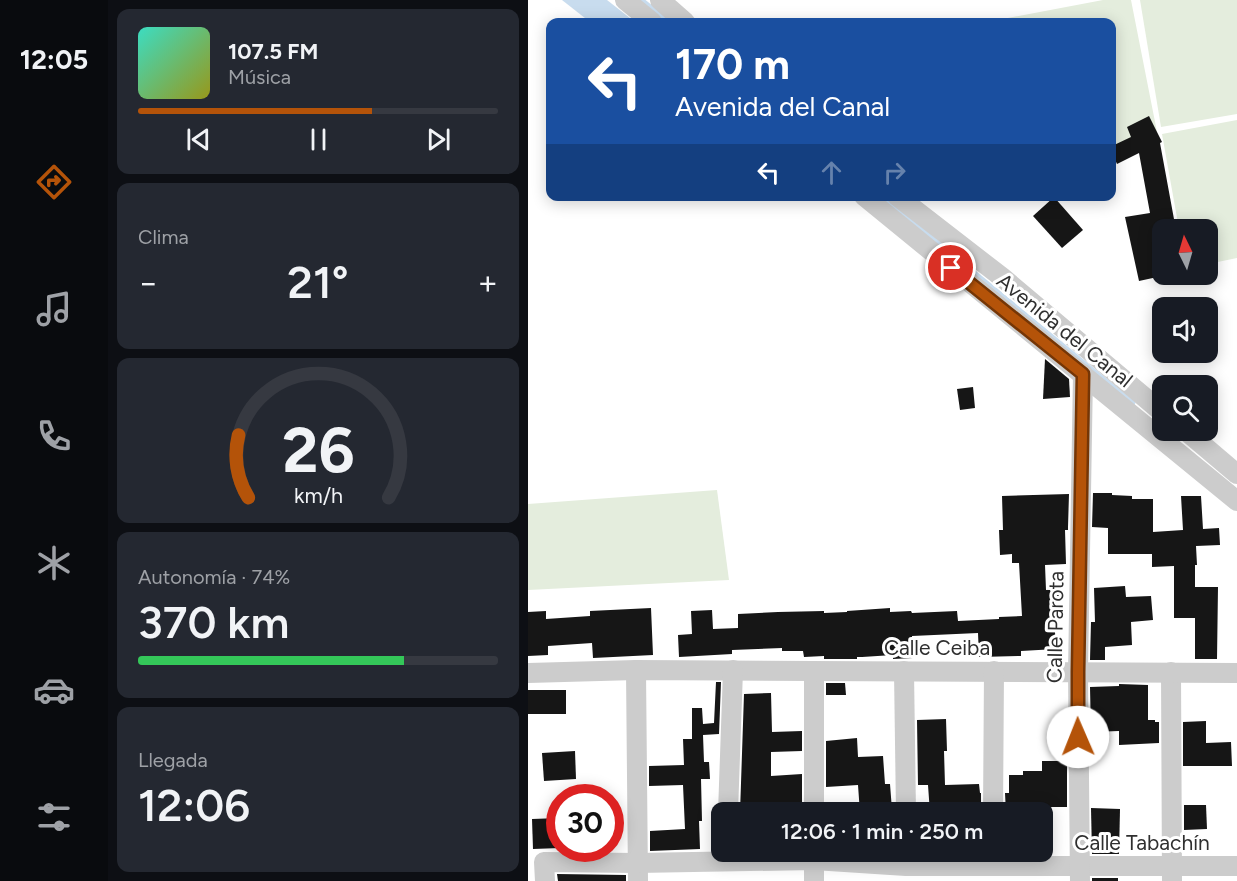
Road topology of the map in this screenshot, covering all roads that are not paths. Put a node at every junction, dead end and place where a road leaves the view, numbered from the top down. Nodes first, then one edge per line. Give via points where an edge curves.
1 (625, 0) edge
2 (660, 0) edge
3 (647, 18) edge
4 (681, 18) edge
5 (870, 201) edge
6 (903, 201) edge
7 (1083, 374) junction
8 (1152, 404) edge
9 (1198, 441) edge
10 (1237, 474) edge
11 (1237, 501) edge
12 (636, 670) junction
13 (733, 670) junction
14 (814, 670) junction
15 (904, 671) junction
16 (994, 671) junction
17 (1078, 672) junction
18 (1171, 672) junction
19 (528, 673) edge
20 (1237, 673) edge
21 (728, 802) edge
22 (814, 802) edge
23 (906, 802) edge
24 (993, 802) edge
25 (711, 860) edge
26 (814, 862) edge
27 (869, 862) edge
28 (906, 866) edge
29 (992, 866) edge
30 (1237, 866) edge
31 (545, 872) edge
32 (638, 872) edge
33 (1080, 873) edge
34 (1172, 873) edge
35 (814, 881) edge

1 - 3 street
2 - 4 street
5 - 7 street, Avenida del Canal
6 - 8 street
7 - 11 street, Avenida del Canal
7 - 17 street, Calle Parota
9 - 10 street
12 - 13 street, Calle Ceiba
12 - 19 street, Calle Ceiba
12 - 32 street
13 - 14 street, Calle Ceiba
13 - 21 street
14 - 15 street, Calle Ceiba
14 - 22 street
15 - 16 street, Calle Ceiba
15 - 23 street
16 - 17 street, Calle Ceiba
16 - 24 street
17 - 18 street, Calle Ceiba
17 - 33 street, Calle Parota
18 - 20 street, Calle Ceiba
18 - 34 street
25 - 32 street, Calle Tabachín
26 - 35 street
27 - 28 street, Calle Tabachín
28 - 29 street, Calle Tabachín
29 - 33 street, Calle Tabachín
30 - 34 street, Calle Tabachín
31 - 32 street, Calle Tabachín
33 - 34 street, Calle Tabachín

